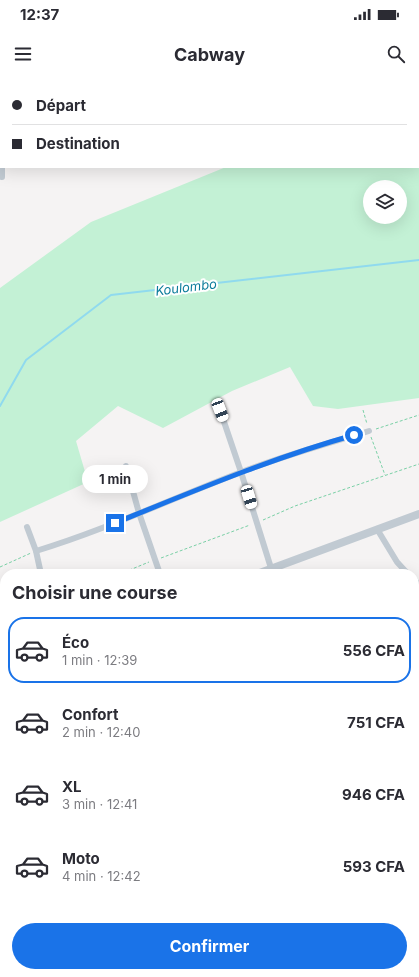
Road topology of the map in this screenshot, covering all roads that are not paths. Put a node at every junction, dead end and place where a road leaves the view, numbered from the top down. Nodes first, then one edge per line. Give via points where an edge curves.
1 (2, 168) edge
2 (2, 177) dead end
3 (220, 410) dead end
4 (369, 431) road end
5 (126, 466) dead end
6 (241, 472) junction
7 (139, 513) junction
8 (419, 514) edge
9 (27, 527) dead end
10 (377, 529) junction
11 (36, 551) junction
12 (40, 569) edge
13 (158, 569) edge
14 (271, 569) edge
15 (277, 569) edge
16 (403, 569) edge

1 - 2 street
3 - 6 street
4 - 6 street
5 - 7 street
6 - 7 street
6 - 14 street
7 - 11 street
7 - 13 street
8 - 10 street
9 - 11 street
10 - 15 street
10 - 16 street
11 - 12 street

